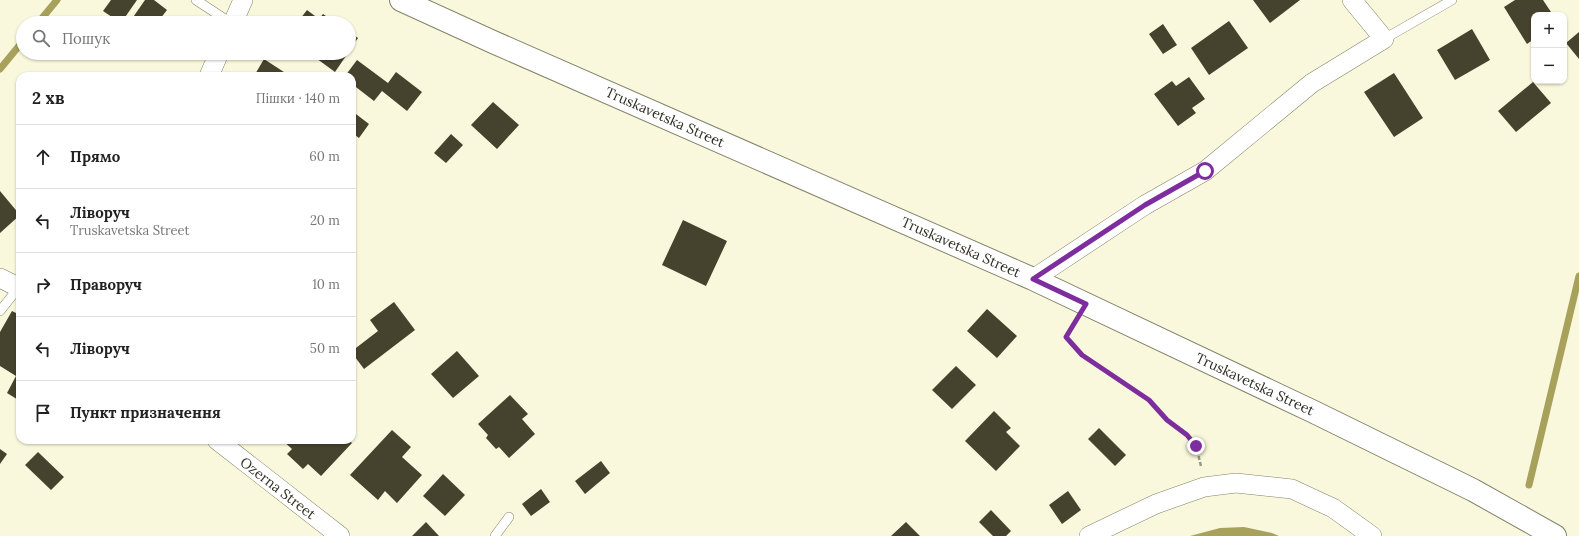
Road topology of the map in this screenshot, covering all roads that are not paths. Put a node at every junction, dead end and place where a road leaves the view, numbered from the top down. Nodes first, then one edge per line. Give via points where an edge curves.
1 (196, 0) edge
2 (243, 0) edge
3 (401, 0) edge
4 (1352, 0) edge
5 (1452, 0) edge
6 (221, 16) edge
7 (235, 16) edge
8 (1384, 39) junction
9 (216, 60) edge
10 (211, 72) edge
11 (0, 278) edge
12 (1033, 279) junction
13 (16, 286) edge
14 (16, 293) edge
15 (0, 311) edge
16 (222, 444) edge
17 (509, 517) dead end
18 (340, 536) edge
19 (495, 536) edge
20 (1089, 536) edge
21 (1372, 536) edge
22 (1555, 536) edge

1 - 6 lane
2 - 7 street
3 - 12 main road, Truskavetska Street
4 - 8 street
5 - 8 lane
8 - 12 street via 1312,83 1205,171 1145,205
9 - 10 street
11 - 13 street
12 - 22 main road, Truskavetska Street via 1314,412 1466,487
14 - 15 lane
16 - 18 street, Ozerna Street
17 - 19 lane
20 - 21 street via 1156,504 1204,487 1236,483 1292,489 1334,508

